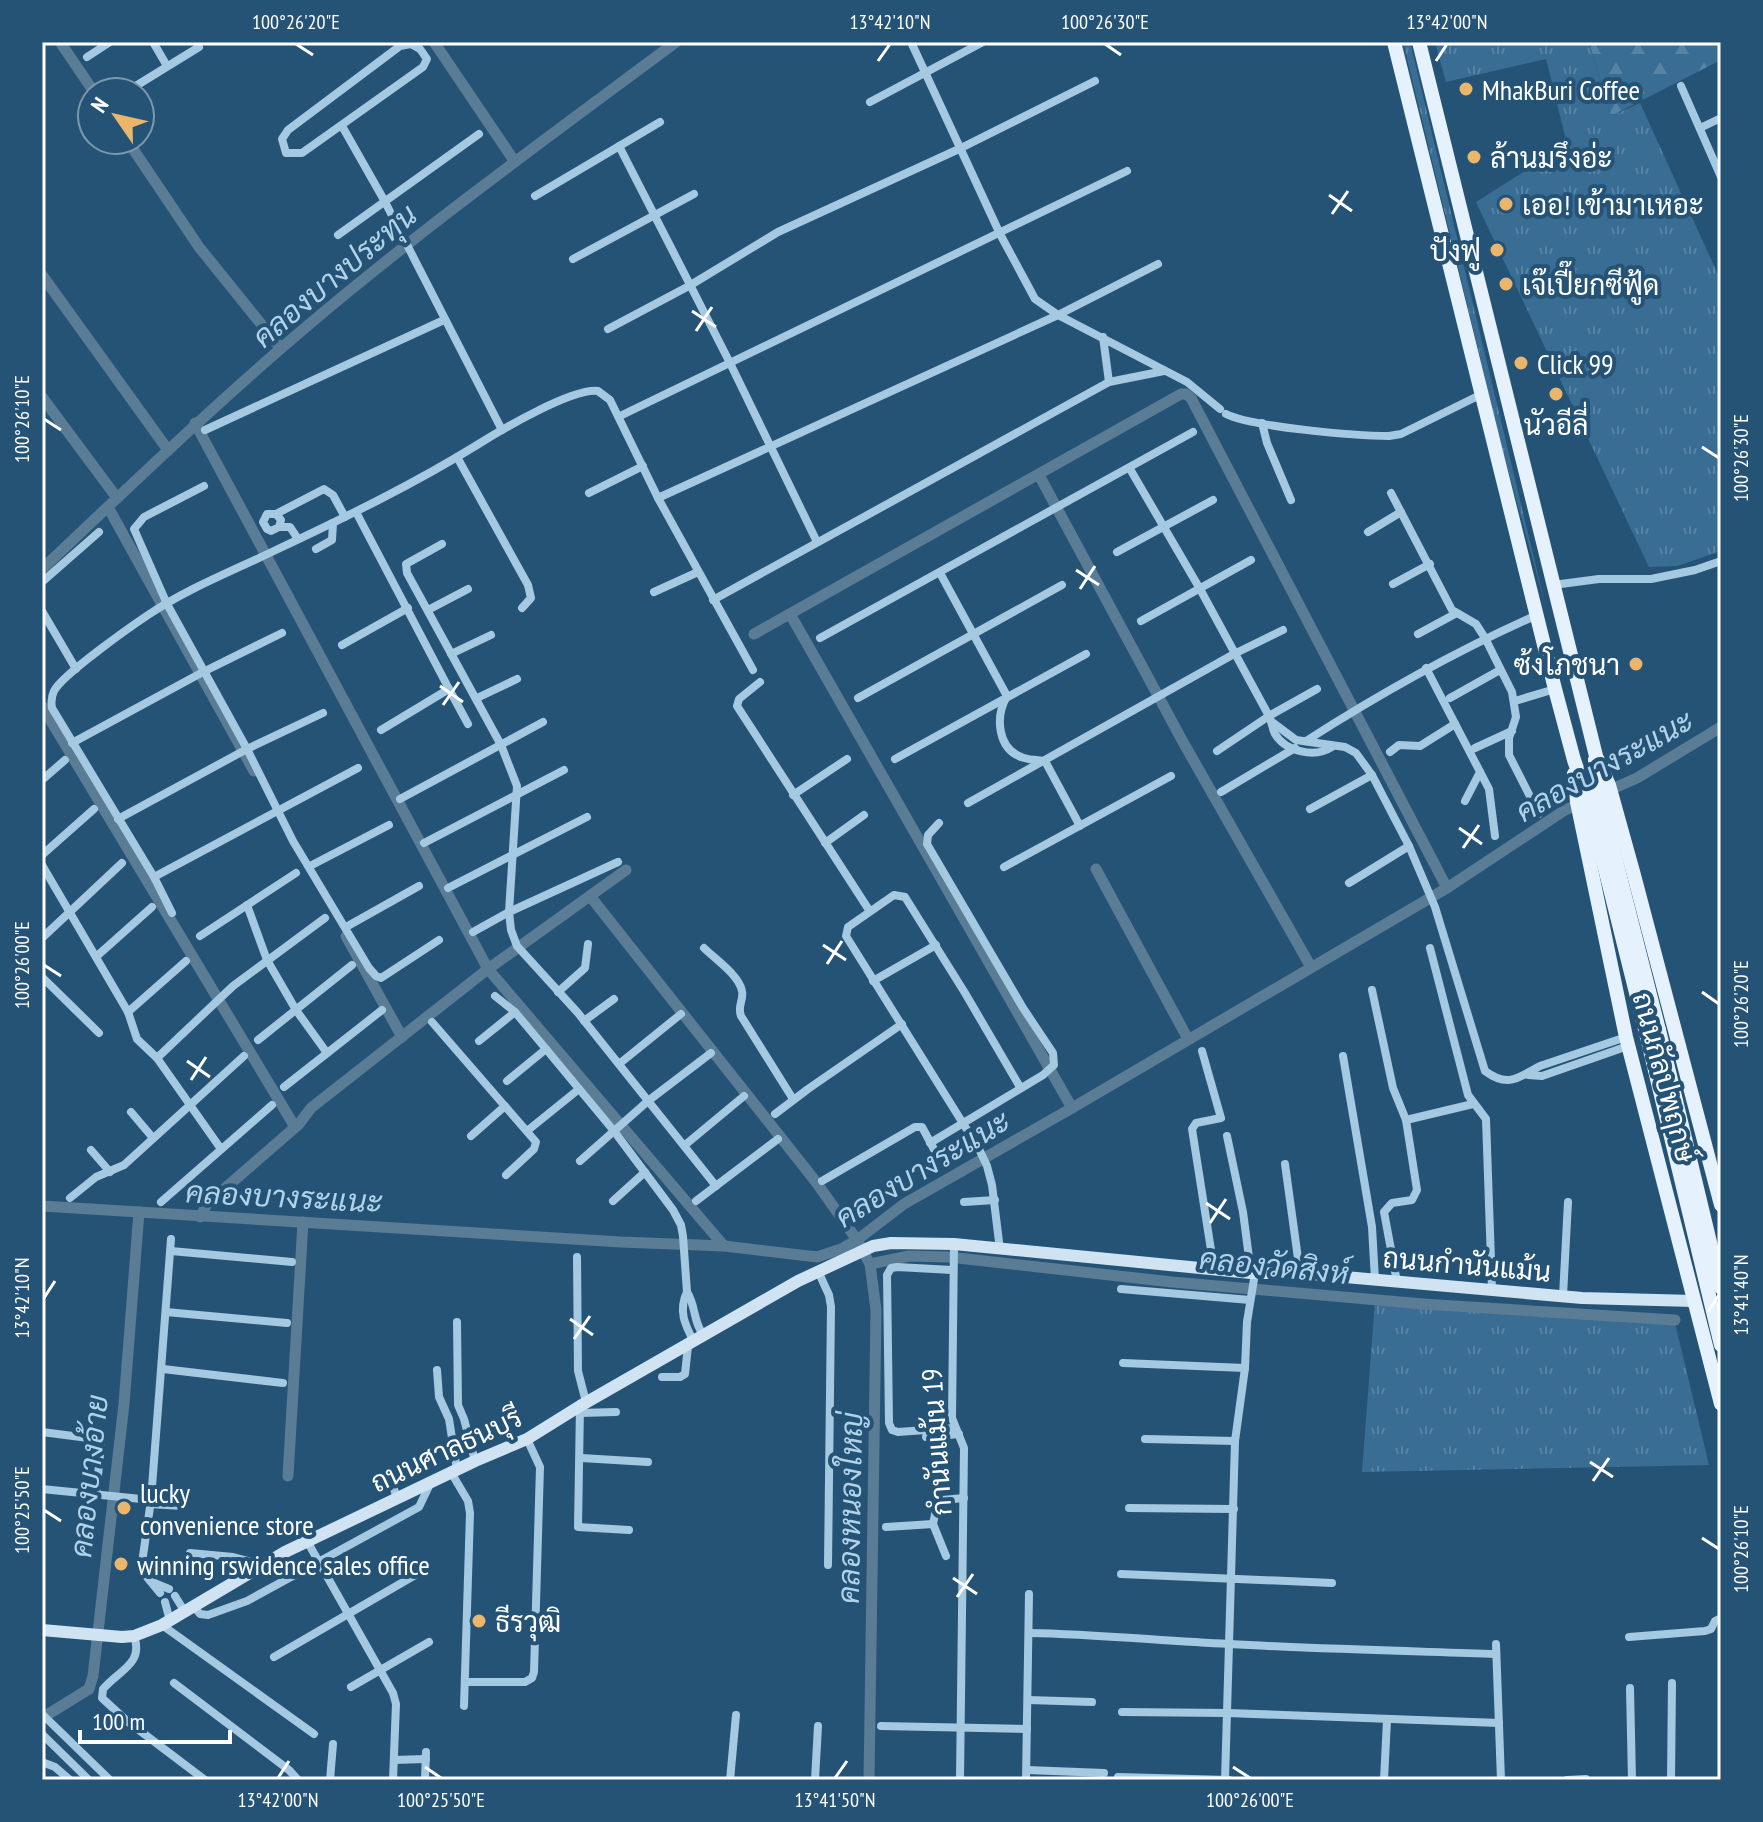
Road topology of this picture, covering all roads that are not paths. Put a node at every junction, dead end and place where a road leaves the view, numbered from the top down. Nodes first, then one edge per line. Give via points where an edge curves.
1 (110, 42) edge
2 (153, 42) edge
3 (911, 42) edge
4 (983, 42) edge
5 (1394, 42) edge
6 (1419, 42) edge
7 (199, 47) dead end
8 (87, 57) dead end
9 (167, 66) junction
10 (925, 73) junction
11 (151, 76) edge
12 (1095, 81) dead end
13 (1681, 86) dead end
14 (870, 102) dead end
15 (1721, 118) edge
16 (660, 122) dead end
17 (342, 126) junction
18 (1700, 128) junction
19 (479, 134) dead end
20 (619, 146) junction
21 (959, 149) junction
22 (1127, 171) dead end
23 (1721, 177) edge
24 (694, 194) dead end
25 (535, 196) dead end
26 (384, 200) junction
27 (656, 213) junction
28 (1000, 234) junction
29 (338, 235) dead end
30 (573, 259) dead end
31 (1158, 264) dead end
32 (689, 286) junction
33 (1058, 315) junction
34 (444, 320) junction
35 (608, 329) dead end
36 (1103, 337) junction
37 (729, 361) junction
38 (1164, 371) junction
39 (1109, 382) junction
40 (1482, 394) junction
41 (620, 416) junction
42 (1262, 423) junction
43 (205, 430) dead end
44 (502, 430) junction
45 (1193, 432) dead end
46 (770, 444) junction
47 (457, 457) junction
48 (643, 466) junction
49 (1130, 469) junction
50 (204, 486) dead end
51 (589, 493) dead end
52 (1391, 493) dead end
53 (658, 498) junction
54 (1213, 500) dead end
55 (1291, 500) dead end
56 (356, 512) junction
57 (1401, 512) junction
58 (276, 514) junction
59 (345, 517) junction
60 (333, 523) junction
61 (279, 527) junction
62 (1163, 527) junction
63 (99, 532) dead end
64 (1368, 532) dead end
65 (298, 539) junction
66 (817, 542) junction
67 (442, 544) dead end
68 (316, 549) dead end
69 (1117, 552) dead end
70 (1251, 560) dead end
71 (1721, 561) edge
72 (1430, 564) junction
73 (698, 572) junction
74 (940, 573) junction
75 (42, 582) edge
76 (1393, 584) dead end
77 (1062, 585) dead end
78 (1553, 585) junction
79 (468, 589) dead end
80 (1200, 589) junction
81 (654, 592) dead end
82 (713, 600) junction
83 (167, 604) junction
84 (408, 608) junction
85 (522, 608) dead end
86 (428, 610) junction
87 (42, 611) edge
88 (1455, 614) junction
89 (1537, 615) junction
90 (1141, 621) dead end
91 (1283, 630) dead end
92 (282, 633) dead end
93 (974, 634) junction
94 (1418, 634) dead end
95 (491, 635) dead end
96 (820, 638) dead end
97 (1485, 638) junction
98 (342, 645) dead end
99 (451, 654) junction
100 (1086, 654) dead end
101 (1234, 654) junction
102 (1426, 668) junction
103 (76, 669) junction
104 (753, 670) dead end
105 (1500, 670) junction
106 (203, 672) junction
107 (517, 679) dead end
108 (760, 682) dead end
109 (449, 689) junction
110 (1317, 689) dead end
111 (1555, 689) junction
112 (1007, 696) junction
113 (477, 698) junction
114 (858, 698) dead end
115 (1450, 698) dead end
116 (1515, 701) junction
117 (323, 713) dead end
118 (1270, 719) junction
119 (543, 722) dead end
120 (468, 724) dead end
121 (1455, 724) junction
122 (381, 730) dead end
123 (1512, 731) junction
124 (1305, 742) junction
125 (72, 743) junction
126 (501, 745) junction
127 (1332, 747) junction
128 (1475, 748) dead end
129 (247, 749) junction
130 (1293, 749) junction
131 (1217, 751) dead end
132 (1390, 752) dead end
133 (847, 759) dead end
134 (895, 759) dead end
135 (65, 760) dead end
136 (1045, 761) junction
137 (358, 768) dead end
138 (564, 770) dead end
139 (1480, 772) junction
140 (1372, 775) junction
141 (1171, 776) dead end
142 (42, 780) edge
143 (1221, 792) dead end
144 (517, 794) junction
145 (793, 795) junction
146 (400, 799) dead end
147 (1465, 801) dead end
148 (1595, 801) junction
149 (968, 803) dead end
150 (94, 809) dead end
151 (279, 809) junction
152 (1310, 809) dead end
153 (1539, 814) dead end
154 (864, 815) dead end
155 (587, 817) dead end
156 (118, 819) junction
157 (939, 823) dead end
158 (389, 825) dead end
159 (1080, 826) junction
160 (1495, 836) dead end
161 (424, 843) dead end
162 (825, 843) junction
163 (1409, 846) junction
164 (512, 854) junction
165 (42, 855) edge
166 (618, 862) dead end
167 (122, 863) dead end
168 (42, 865) edge
169 (310, 866) junction
170 (1004, 867) dead end
171 (296, 873) dead end
172 (154, 877) junction
173 (1349, 883) dead end
174 (419, 886) dead end
175 (448, 888) dead end
176 (247, 905) junction
177 (152, 907) dead end
178 (869, 910) junction
179 (69, 911) junction
180 (509, 912) junction
181 (172, 913) dead end
182 (325, 918) dead end
183 (346, 927) junction
184 (473, 932) dead end
185 (200, 936) dead end
186 (42, 938) edge
187 (439, 940) dead end
188 (588, 944) dead end
189 (936, 945) junction
190 (704, 948) dead end
191 (1430, 948) dead end
192 (97, 956) junction
193 (267, 960) junction
194 (186, 961) dead end
195 (352, 965) dead end
196 (42, 977) edge
197 (873, 981) junction
198 (1372, 990) dead end
199 (558, 992) junction
200 (495, 996) dead end
201 (614, 999) dead end
202 (295, 1009) junction
203 (382, 1010) dead end
204 (128, 1012) junction
205 (515, 1012) junction
206 (681, 1014) dead end
207 (584, 1021) junction
208 (432, 1022) dead end
209 (902, 1024) junction
210 (1652, 1032) junction
211 (99, 1033) dead end
212 (258, 1040) dead end
213 (479, 1041) dead end
214 (1627, 1041) junction
215 (546, 1049) junction
216 (1202, 1051) dead end
217 (327, 1053) junction
218 (711, 1053) dead end
219 (244, 1056) dead end
220 (1343, 1056) dead end
221 (157, 1058) junction
222 (619, 1064) junction
223 (507, 1081) dead end
224 (284, 1087) dead end
225 (1020, 1087) junction
226 (579, 1089) junction
227 (744, 1096) dead end
228 (793, 1099) junction
229 (648, 1101) junction
230 (1473, 1104) junction
231 (190, 1105) junction
232 (272, 1105) dead end
233 (505, 1106) junction
234 (131, 1112) dead end
235 (775, 1114) dead end
236 (1406, 1120) junction
237 (964, 1123) junction
238 (617, 1128) junction
239 (527, 1131) junction
240 (471, 1136) dead end
241 (1227, 1136) dead end
242 (153, 1138) junction
243 (778, 1139) dead end
244 (930, 1143) junction
245 (685, 1145) junction
246 (221, 1149) junction
247 (91, 1150) dead end
248 (936, 1153) dead end
249 (580, 1161) dead end
250 (1285, 1164) dead end
251 (110, 1172) junction
252 (645, 1172) junction
253 (506, 1175) dead end
254 (822, 1181) dead end
255 (1716, 1184) junction
256 (716, 1186) junction
257 (1668, 1193) junction
258 (70, 1198) dead end
259 (995, 1200) junction
260 (613, 1201) dead end
261 (696, 1201) dead end
262 (161, 1202) dead end
263 (964, 1202) dead end
264 (1568, 1202) dead end
265 (1721, 1205) edge
266 (171, 1239) dead end
267 (953, 1250) junction
268 (1000, 1250) junction
269 (171, 1251) junction
270 (856, 1253) joint
271 (577, 1257) dead end
272 (292, 1262) dead end
273 (952, 1268) junction
274 (1214, 1269) junction
275 (818, 1271) junction
276 (1300, 1273) junction
277 (1375, 1280) junction
278 (1397, 1282) junction
279 (1252, 1285) junction
280 (1721, 1288) edge
281 (1121, 1289) dead end
282 (1492, 1289) junction
283 (1563, 1296) junction
284 (1721, 1300) edge
285 (1694, 1301) junction
286 (166, 1312) junction
287 (457, 1322) dead end
288 (287, 1323) dead end
289 (695, 1341) junction
290 (1721, 1345) edge
291 (1721, 1361) edge
292 (1123, 1363) dead end
293 (1245, 1368) junction
294 (163, 1369) junction
295 (437, 1370) dead end
296 (662, 1377) dead end
297 (283, 1383) dead end
298 (1717, 1387) junction
299 (1721, 1404) edge
300 (582, 1407) junction
301 (616, 1412) dead end
302 (957, 1431) junction
303 (42, 1432) edge
304 (926, 1437) dead end
305 (527, 1439) junction
306 (1145, 1439) dead end
307 (1235, 1441) junction
308 (581, 1458) junction
309 (475, 1461) junction
310 (648, 1462) dead end
311 (454, 1472) junction
312 (378, 1476) dead end
313 (430, 1484) junction
314 (42, 1489) edge
315 (96, 1495) junction
316 (964, 1498) junction
317 (397, 1499) junction
318 (150, 1502) junction
319 (182, 1506) dead end
320 (1129, 1508) dead end
321 (1234, 1509) junction
322 (933, 1524) junction
323 (886, 1527) dead end
324 (629, 1530) dead end
325 (307, 1541) junction
326 (190, 1553) dead end
327 (946, 1556) dead end
328 (319, 1563) junction
329 (828, 1565) dead end
330 (263, 1566) junction
331 (417, 1574) dead end
332 (1121, 1574) dead end
333 (1232, 1578) junction
334 (1332, 1583) dead end
335 (222, 1590) junction
336 (1029, 1594) dead end
337 (167, 1595) junction
338 (190, 1609) junction
339 (220, 1611) junction
340 (348, 1614) junction
341 (1721, 1618) edge
342 (166, 1623) junction
343 (42, 1630) edge
344 (1029, 1633) junction
345 (134, 1636) junction
346 (1629, 1637) dead end
347 (429, 1642) dead end
348 (1230, 1645) junction
349 (274, 1657) dead end
350 (380, 1670) junction
351 (465, 1682) junction
352 (174, 1683) dead end
353 (1672, 1683) dead end
354 (351, 1687) dead end
355 (1630, 1688) dead end
356 (1028, 1700) junction
357 (1092, 1702) dead end
358 (464, 1706) dead end
359 (1122, 1712) dead end
360 (1228, 1713) junction
361 (42, 1714) edge
362 (736, 1715) dead end
363 (1387, 1720) junction
364 (1499, 1723) junction
365 (818, 1726) dead end
366 (881, 1726) dead end
367 (961, 1726) junction
368 (1027, 1729) junction
369 (42, 1734) edge
370 (314, 1734) dead end
371 (333, 1744) dead end
372 (394, 1760) junction
373 (42, 1762) edge
374 (1027, 1770) junction
375 (1104, 1773) dead end
376 (1118, 1777) dead end
377 (105, 1778) edge
378 (1586, 1779) edge
379 (70, 1780) edge
380 (89, 1780) edge
381 (205, 1780) edge
382 (298, 1780) edge
383 (330, 1780) edge
384 (393, 1780) edge
385 (425, 1780) edge
386 (730, 1780) edge
387 (815, 1780) edge
388 (960, 1780) edge
389 (1026, 1780) edge
390 (1227, 1780) edge
391 (1384, 1780) edge
392 (1501, 1780) edge
393 (1567, 1780) edge
394 (1632, 1780) edge
395 (1671, 1780) edge

1 - 8 street
2 - 9 street
3 - 10 street
4 - 10 street
5 - 40 main road, ถนนกัลปพฤกษ์
6 - 78 main road, ถนนกัลปพฤกษ์
7 - 9 street
9 - 11 street
10 - 14 street
10 - 21 street
12 - 21 street
13 - 18 street
15 - 18 street
16 - 20 street
17 - 17 street via 423,67 427,59 420,49 400,46 288,130 282,144 290,155 302,153
17 - 26 street
18 - 23 street
19 - 26 street
20 - 25 street
20 - 27 street
21 - 28 street
21 - 32 street via 778,232
22 - 28 street
24 - 27 street
26 - 29 street
26 - 34 street
27 - 30 street
27 - 32 street
28 - 33 street via 1035,299
28 - 37 street
31 - 33 street
32 - 35 street
32 - 37 street
33 - 36 street
33 - 46 street
34 - 43 street
34 - 44 street
36 - 38 street
36 - 39 street
37 - 41 street
37 - 46 street
38 - 39 street
38 - 42 street via 1187,382 1223,412
39 - 66 street
40 - 42 street via 1389,436
40 - 89 main road, ถนนกัลปพฤกษ์
41 - 44 street via 604,393 592,390
41 - 48 street
42 - 55 street
44 - 47 street
45 - 49 street
46 - 53 street
46 - 66 street
47 - 56 street
47 - 85 street via 528,585 531,598
48 - 51 street
48 - 53 street
49 - 62 street
49 - 74 street
50 - 83 street via 144,517 134,529
52 - 57 street
53 - 73 street
54 - 62 street
56 - 59 street
56 - 84 street
57 - 64 street
57 - 72 street
58 - 59 street via 324,489
58 - 61 street
58 - 61 street via 267,514 264,526 271,531
59 - 60 street
60 - 65 street
60 - 68 street via 332,540
61 - 65 street via 290,527
62 - 69 street
62 - 80 street
63 - 75 street
65 - 83 street
66 - 82 street
67 - 86 street via 406,564
70 - 80 street
71 - 78 street via 1651,579
72 - 76 street
72 - 88 street
73 - 81 street
73 - 82 street
74 - 93 street
74 - 96 street
77 - 93 street
78 - 148 main road, ถนนกัลปพฤกษ์ via 1596,756
79 - 86 street
80 - 90 street
80 - 101 street
82 - 104 street
83 - 103 street
83 - 106 street
84 - 98 street
84 - 109 street
86 - 99 street
87 - 103 street
88 - 94 street
88 - 97 street via 1476,624
89 - 97 street
89 - 111 main road, ถนนกัลปพฤกษ์
91 - 101 street
92 - 106 street
93 - 112 street
93 - 114 street
95 - 99 street
97 - 102 street
97 - 105 street
99 - 113 street
100 - 112 street
101 - 118 street
101 - 136 street
102 - 121 street
102 - 124 street
103 - 125 street via 51,700
105 - 115 street
105 - 116 street
106 - 125 street
106 - 129 street
107 - 113 street
108 - 145 street via 737,706
109 - 120 street
109 - 122 street
110 - 118 street
111 - 116 street
111 - 148 main road, ถนนกัลปพฤกษ์ via 1574,760
112 - 134 street
112 - 136 street via 999,715 1001,735 1023,758
113 - 126 street
116 - 123 street
117 - 129 street
118 - 124 street
118 - 130 street via 1276,736
118 - 131 street
119 - 126 street
121 - 132 street via 1420,746 1399,745
121 - 139 street
123 - 128 street
123 - 153 street via 1509,755
124 - 127 street
124 - 130 street
125 - 156 street
126 - 144 street
126 - 146 street
127 - 130 street via 1315,753
127 - 140 street via 1356,753
129 - 151 street
129 - 156 street
130 - 143 street
133 - 145 street
135 - 142 street
136 - 149 street
136 - 159 street
137 - 151 street
138 - 144 street
139 - 147 street
139 - 160 street via 1489,789
140 - 152 street
140 - 163 street
141 - 159 street
144 - 161 street
144 - 164 street
145 - 162 street
148 - 210 main road, ถนนกัลปพฤกษ์
148 - 214 main road, ถนนกัลปพฤกษ์
148 - 255 main road, ถนนกัลปพฤกษ์
150 - 165 street
151 - 169 street
151 - 172 street
154 - 162 street
155 - 164 street
156 - 172 street
157 - 225 street via 927,844 1053,1053 1054,1065
158 - 169 street
159 - 170 street
162 - 178 street
163 - 173 street
163 - 214 street via 1435,907 1485,1071 1503,1081 1542,1076
164 - 175 street
164 - 180 street
166 - 180 street
167 - 179 street
168 - 179 street
169 - 183 street
171 - 176 street
172 - 181 street
174 - 183 street
176 - 185 street
176 - 193 street
177 - 192 street
178 - 189 street via 901,894
178 - 197 street via 848,927 846,936
179 - 186 street
179 - 192 street
180 - 184 street
180 - 199 street via 517,946
182 - 193 street
183 - 187 street via 369,968 381,978
188 - 199 street via 585,968
189 - 197 street
189 - 225 street
190 - 228 street via 741,985 741,1016
191 - 230 street
192 - 204 street
193 - 202 street
193 - 221 street
194 - 204 street
195 - 202 street
196 - 211 street
197 - 209 street
198 - 236 street via 1393,1088
199 - 207 street
200 - 205 street
201 - 207 street
202 - 212 street
202 - 217 street
203 - 217 street
204 - 221 street via 137,1039
205 - 213 street
205 - 215 street
206 - 222 street
207 - 222 street
208 - 233 street
209 - 228 street
209 - 237 street
210 - 280 main road, ถนนกัลปพฤกษ์, bridge
210 - 290 main road, ถนนกัลปพฤกษ์, bridge
214 - 257 main road, ถนนกัลปพฤกษ์
215 - 223 street
215 - 226 street
216 - 274 street via 1221,1118 1196,1123 1192,1129
217 - 224 street
218 - 229 street
219 - 231 street
220 - 277 street via 1372,1227
221 - 231 street
222 - 229 street
225 - 237 street
226 - 238 street
226 - 239 street
227 - 245 street
228 - 235 street
229 - 238 street
229 - 245 street
230 - 236 street
230 - 282 street via 1486,1119
231 - 242 street
231 - 246 street
232 - 246 street
233 - 239 street
233 - 240 street
234 - 242 street
236 - 278 street via 1417,1190 1412,1200 1386,1207 1383,1217
237 - 244 street
237 - 259 street via 987,1166
238 - 249 street
238 - 252 street
239 - 253 street via 536,1142 534,1149
241 - 279 street
242 - 251 street
243 - 256 street
244 - 248 street
244 - 254 street via 922,1127 915,1127
245 - 256 street
246 - 262 street
247 - 251 street
250 - 276 street
251 - 258 street
252 - 260 street
252 - 289 street via 680,1221 687,1292 683,1319
255 - 257 main road via 1715,1202 1707,1213 1690,1212
255 - 265 main road, ถนนกัลปพฤกษ์
256 - 261 street
257 - 285 main road, ถนนกัลปพฤกษ์
259 - 263 street
259 - 268 street
264 - 283 street
266 - 269 street
267 - 268 street, ถนนกำนันแม้น
267 - 270 street, ถนนกำนันแม้น via 891,1243
267 - 273 street, กำนันแม้น 19
268 - 274 street, ถนนกำนันแม้น
269 - 272 street
269 - 286 street
270 - 275 street, ถนนศาลธนบุรี
271 - 300 street
273 - 302 street, กำนันแม้น 19 via 952,1418
273 - 302 street via 897,1267 887,1275 889,1423 898,1432
274 - 279 street, ถนนกำนันแม้น
275 - 289 street, ถนนศาลธนบุรี
275 - 329 street via 831,1307
276 - 277 street, ถนนกำนันแม้น
276 - 279 street, ถนนกำนันแม้น
277 - 278 street, ถนนกำนันแม้น
278 - 282 street, ถนนกำนันแม้น
279 - 281 street
279 - 293 street
282 - 283 street, ถนนกำนันแม้น
283 - 285 street, ถนนกำนันแม้น
284 - 285 main road
285 - 298 main road, ถนนกัลปพฤกษ์
286 - 288 street
286 - 294 street
287 - 309 street via 458,1405
289 - 296 street via 685,1374
289 - 300 street, ถนนศาลธนบุรี
291 - 298 main road
292 - 293 street
293 - 307 street
294 - 297 street
294 - 318 street
295 - 311 street
298 - 299 main road, ถนนกัลปพฤกษ์
300 - 301 street
300 - 305 street, ถนนศาลธนบุรี
300 - 308 street
302 - 304 street
302 - 316 street, กำนันแม้น 19 via 964,1448
303 - 315 street via 96,1439 101,1445
305 - 309 street, ถนนศาลธนบุรี
305 - 351 street via 540,1467 534,1672 525,1682
306 - 307 street
307 - 321 street
308 - 310 street
308 - 324 street via 578,1527
309 - 311 street, ถนนศาลธนบุรี
311 - 313 street, ถนนศาลธนบุรี
311 - 351 street via 470,1513
312 - 317 street via 391,1479
313 - 317 street, ถนนศาลธนบุรี
313 - 328 street via 419,1507
314 - 315 street
315 - 318 street
316 - 322 street via 939,1502
316 - 367 street, กำนันแม้น 19
317 - 325 street, ถนนศาลธนบุรี
318 - 319 street
318 - 337 street via 141,1570
320 - 321 street
321 - 333 street
322 - 323 street
322 - 327 street
325 - 328 street
325 - 330 street, ถนนศาลธนบุรี
326 - 330 street
328 - 339 street
328 - 340 street
330 - 335 street, ถนนศาลธนบุรี
331 - 340 street
332 - 333 street
333 - 334 street
333 - 348 street
335 - 338 street, ถนนศาลธนบุรี
335 - 339 street
336 - 344 street
337 - 338 street
337 - 342 street
338 - 339 street via 203,1615
338 - 342 street, ถนนศาลธนบุรี
340 - 349 street
340 - 350 street
341 - 346 street via 1705,1631
342 - 345 street, ถนนศาลธนบุรี
342 - 370 street
343 - 345 street, ถนนศาลธนบุรี
344 - 348 street
344 - 356 street
345 - 381 street via 135,1659 103,1689 102,1698
347 - 350 street
348 - 360 street
348 - 364 street via 1496,1649
350 - 354 street
350 - 372 street via 396,1704
351 - 358 street
352 - 382 street
353 - 395 street
355 - 394 street
356 - 357 street
356 - 368 street
359 - 360 street
360 - 363 street
360 - 390 street
361 - 377 street
362 - 386 street
363 - 364 street
363 - 391 street
364 - 392 street
365 - 387 street
366 - 367 street
367 - 368 street
367 - 388 street, กำนันแม้น 19
368 - 374 street
369 - 380 street
371 - 383 street
372 - 384 street
372 - 385 street via 426,1756
373 - 379 street
374 - 375 street
374 - 389 street
376 - 390 street
378 - 393 street

